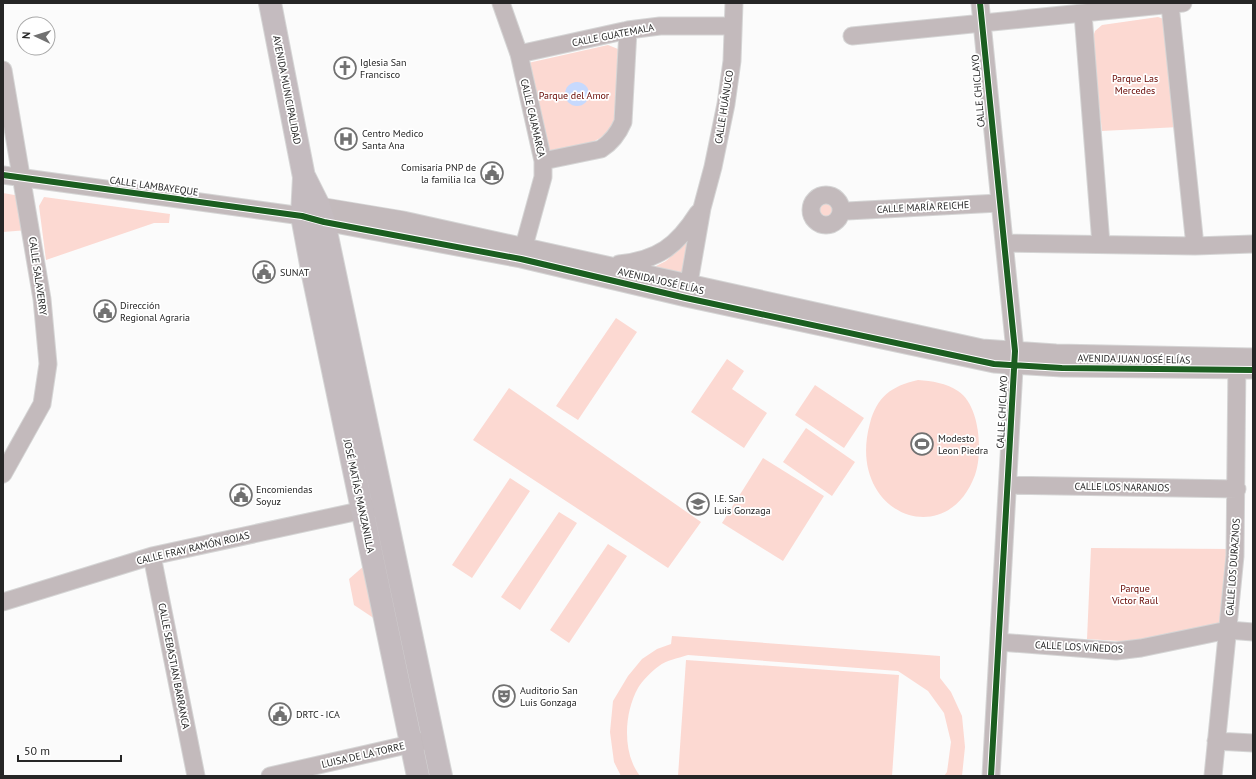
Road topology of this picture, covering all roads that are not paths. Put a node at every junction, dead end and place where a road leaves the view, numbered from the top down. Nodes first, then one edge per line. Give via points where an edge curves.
1 (270, 3) edge
2 (500, 3) edge
3 (734, 3) edge
4 (980, 3) edge
5 (1176, 4) edge
6 (1083, 14) junction
7 (982, 22) junction
8 (732, 26) junction
9 (628, 30) junction
10 (852, 36) dead end
11 (519, 54) junction
12 (3, 70) edge
13 (543, 162) junction
14 (3, 175) edge
15 (23, 179) junction
16 (999, 203) junction
17 (702, 208) junction
18 (843, 212) dead end
19 (315, 215) junction
20 (1004, 243) junction
21 (1101, 244) junction
22 (1253, 244) edge
23 (1194, 246) junction
24 (522, 252) junction
25 (607, 265) junction
26 (687, 291) junction
27 (1015, 359) junction
28 (1245, 364) edge
29 (3, 474) edge
30 (1008, 485) junction
31 (1237, 489) junction
32 (385, 506) junction
33 (362, 511) junction
34 (152, 556) junction
35 (3, 602) edge
36 (1228, 630) junction
37 (1253, 632) edge
38 (999, 642) junction
39 (434, 739) junction
40 (1216, 740) junction
41 (411, 744) junction
42 (1253, 744) edge
43 (196, 776) edge
44 (270, 776) edge
45 (418, 776) edge
46 (442, 776) edge
47 (992, 776) edge
48 (1213, 776) edge

1 - 19 main road, AVENIDA MUNICIPALIDAD via 304,177
2 - 11 street, CALLE CAJAMARCA
3 - 8 street, CALLE HUÁNUCO
4 - 7 street, CALLE CHICLAYO
5 - 6 street
5 - 23 street
6 - 7 street
6 - 21 street
7 - 10 street
7 - 16 street, CALLE CHICLAYO
8 - 9 street, CALLE GUATEMALA via 660,26
8 - 17 street, CALLE HUÁNUCO via 732,61 726,104
9 - 11 street, CALLE GUATEMALA
9 - 13 street via 623,122 620,131 601,149
11 - 13 street, CALLE CAJAMARCA
12 - 15 street, CALLE SALAVERRY
13 - 24 street, CALLE CAJAMARCA via 543,178
14 - 15 street, CALLE LAMBAYEQUE
15 - 19 street, CALLE LAMBAYEQUE
15 - 29 street, CALLE SALAVERRY via 42,299 48,364 42,404
16 - 18 street, CALLE MARÍA REICHE
16 - 20 street, CALLE CHICLAYO
17 - 25 street via 681,238 665,251 646,259
17 - 26 street, CALLE HUÁNUCO
19 - 24 street, AVENIDA JOSÉ ELÍAS
19 - 32 main road
19 - 33 main road, JOSÉ MATÍAS MANZANILLA
20 - 21 street
20 - 27 street, CALLE CHICLAYO
21 - 23 street
22 - 23 street
24 - 25 street, AVENIDA JOSÉ ELÍAS
24 - 26 street, AVENIDA JOSÉ ELÍAS
25 - 26 street, AVENIDA JOSÉ ELÍAS
26 - 27 street, AVENIDA JOSÉ ELÍAS via 733,292 982,348
27 - 28 street, AVENIDA JUAN JOSÉ ELÍAS
27 - 30 street, CALLE CHICLAYO
28 - 31 street, CALLE LOS DURAZNOS
30 - 31 street, CALLE LOS NARANJOS
30 - 38 street, CALLE CHICLAYO
31 - 36 street, CALLE LOS DURAZNOS via 1235,556
32 - 33 street, CALLE FRAY RAMÓN ROJAS
32 - 39 main road
33 - 34 street, CALLE FRAY RAMÓN ROJAS
33 - 41 main road, JOSÉ MATÍAS MANZANILLA
34 - 35 street, CALLE FRAY RAMÓN ROJAS
34 - 43 street, CALLE SEBASTIAN BARRANCA
36 - 37 street, CALLE LOS VIÑEDOS
36 - 38 street, CALLE LOS VIÑEDOS via 1116,651
36 - 40 street, CALLE LOS DURAZNOS
38 - 47 street, CALLE CHICLAYO
39 - 41 street, LUISA DE LA TORRE
39 - 46 main road
40 - 42 street
40 - 48 street, CALLE LOS DURAZNOS
41 - 44 street, LUISA DE LA TORRE
41 - 45 main road, JOSÉ MATÍAS MANZANILLA

